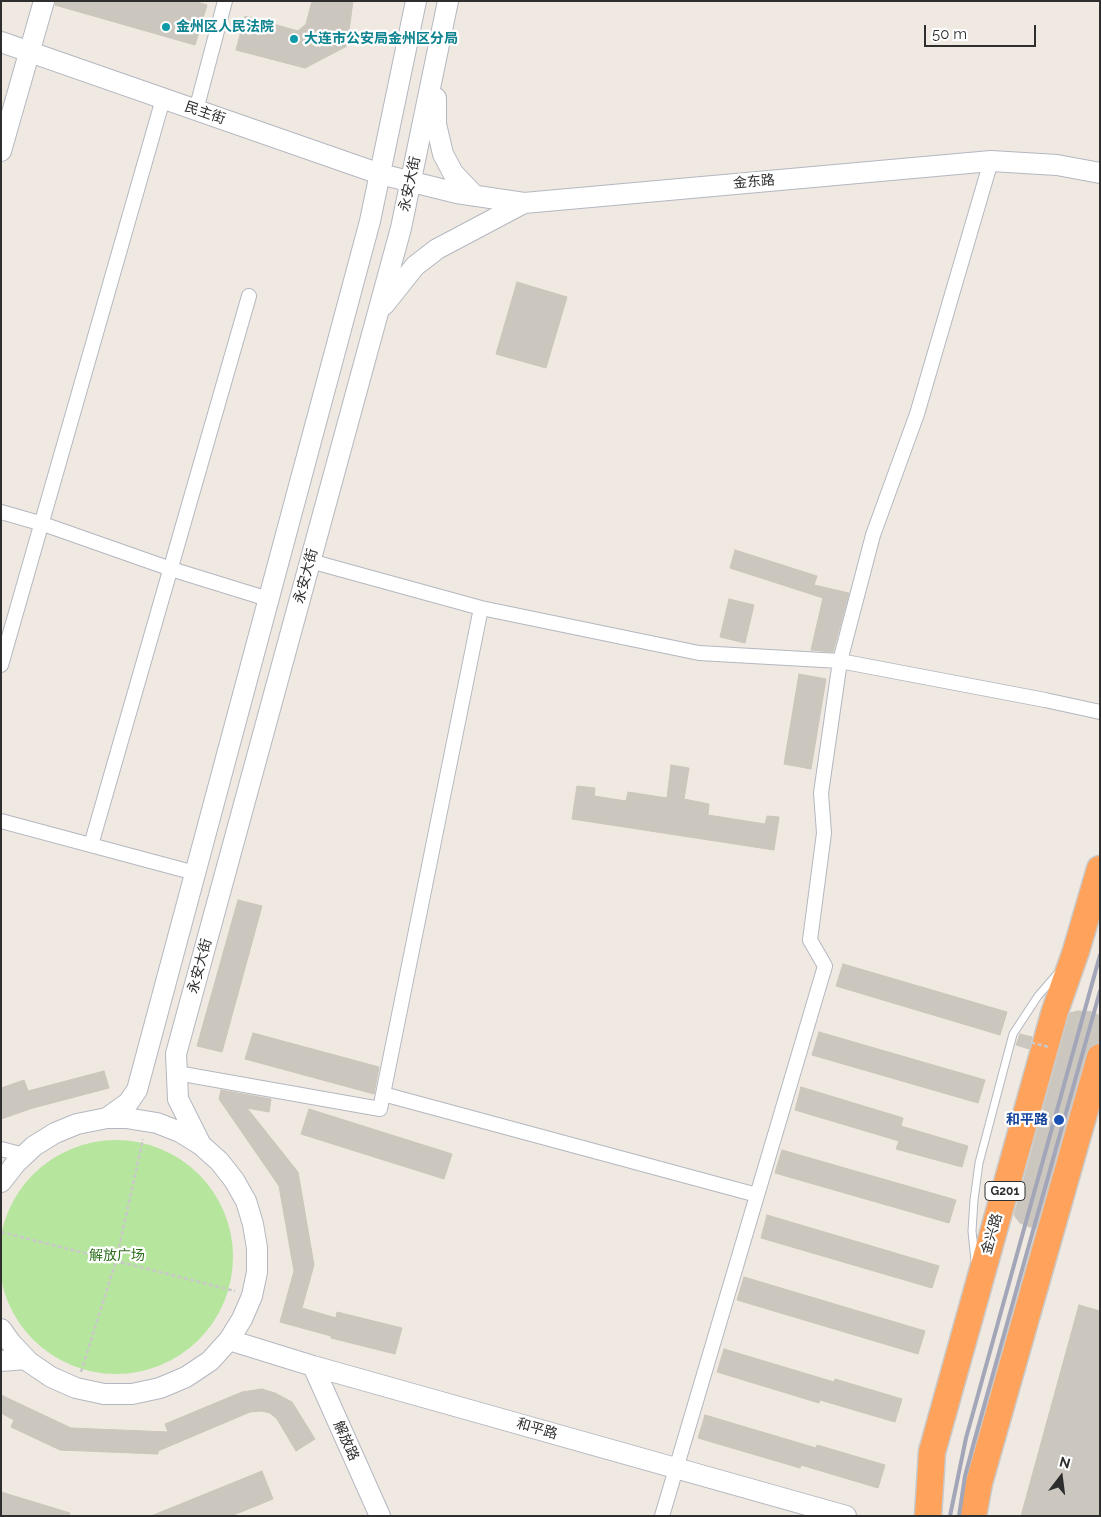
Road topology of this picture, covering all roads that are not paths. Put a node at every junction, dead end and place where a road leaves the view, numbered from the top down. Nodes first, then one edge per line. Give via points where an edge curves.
1 (44, 1) edge
2 (225, 1) edge
3 (416, 1) edge
4 (448, 1) edge
5 (1, 42) edge
6 (30, 52) junction
7 (434, 65) junction
8 (164, 99) junction
9 (196, 110) junction
10 (1, 151) edge
11 (991, 160) junction
12 (1100, 173) edge
13 (380, 174) junction
14 (410, 181) junction
15 (476, 196) junction
16 (524, 204) junction
17 (249, 296) dead end
18 (378, 313) junction
19 (1, 512) edge
20 (43, 524) junction
21 (310, 562) junction
22 (171, 569) junction
23 (268, 599) junction
24 (481, 608) junction
25 (840, 661) junction
26 (1, 666) edge
27 (1100, 712) edge
28 (1, 821) edge
29 (91, 845) junction
30 (1100, 869) edge
31 (195, 873) junction
32 (1076, 951) junction
33 (1100, 1057) edge
34 (177, 1073) junction
35 (383, 1094) junction
36 (107, 1118) junction
37 (201, 1145) junction
38 (1, 1149) edge
39 (24, 1155) junction
40 (1, 1182) edge
41 (757, 1195) junction
42 (978, 1284) junction
43 (1, 1329) edge
44 (229, 1340) junction
45 (26, 1358) junction
46 (1, 1361) edge
47 (313, 1366) junction
48 (676, 1468) junction
49 (380, 1516) edge
50 (662, 1516) edge
51 (846, 1516) edge
52 (928, 1516) edge
53 (972, 1516) edge

1 - 6 main road
2 - 9 street
3 - 13 main road, 永安大街
4 - 7 main road, 永安大街
5 - 6 main road, 民主街
6 - 8 main road, 民主街
6 - 10 main road
7 - 14 main road, 永安大街
7 - 15 main road via 436,124 443,154 453,173
8 - 9 main road, 民主街
8 - 20 street
9 - 13 main road, 民主街
11 - 12 main road, 金东路 via 1056,165
11 - 16 main road, 金东路
11 - 25 street via 917,414 873,535
13 - 14 main road, 民主街
13 - 23 main road, 永安大街
14 - 15 main road, 金东路
14 - 18 main road, 永安大街
15 - 16 main road, 金东路
16 - 18 main road via 436,248 414,266
17 - 22 street
18 - 21 main road, 永安大街
19 - 20 street
20 - 22 street
20 - 26 street
21 - 24 street
21 - 34 main road, 永安大街 via 176,1054
22 - 23 street
22 - 29 street
23 - 31 main road, 永安大街
24 - 25 street via 699,653
24 - 35 street
25 - 27 street
25 - 41 street via 821,793 824,833 810,940 825,966
28 - 29 street
29 - 31 street
30 - 32 highway, 金兴路 / G201
31 - 36 main road, 永安大街 via 137,1090 128,1103
32 - 42 highway, 金兴路 / G201 via 1055,1011
32 - 42 lane via 1038,996 1013,1034 979,1163 972,1231
33 - 53 highway
34 - 35 street via 380,1109
34 - 37 main road, 永安大街 via 178,1099
35 - 41 street
36 - 37 main road via 147,1121 180,1132
36 - 39 main road via 77,1124 55,1133
37 - 44 main road via 234,1180 254,1224 257,1272 252,1296
38 - 39 street
39 - 40 main road
41 - 48 street
42 - 52 highway, 金兴路 / G201 via 932,1452
43 - 45 main road
44 - 45 main road via 210,1361 186,1377 160,1388 132,1394 104,1394 76,1388 51,1377
44 - 47 main road, 和平路
45 - 46 main road
47 - 48 main road, 和平路
47 - 49 main road, 解放路
48 - 50 street
48 - 51 main road, 和平路

